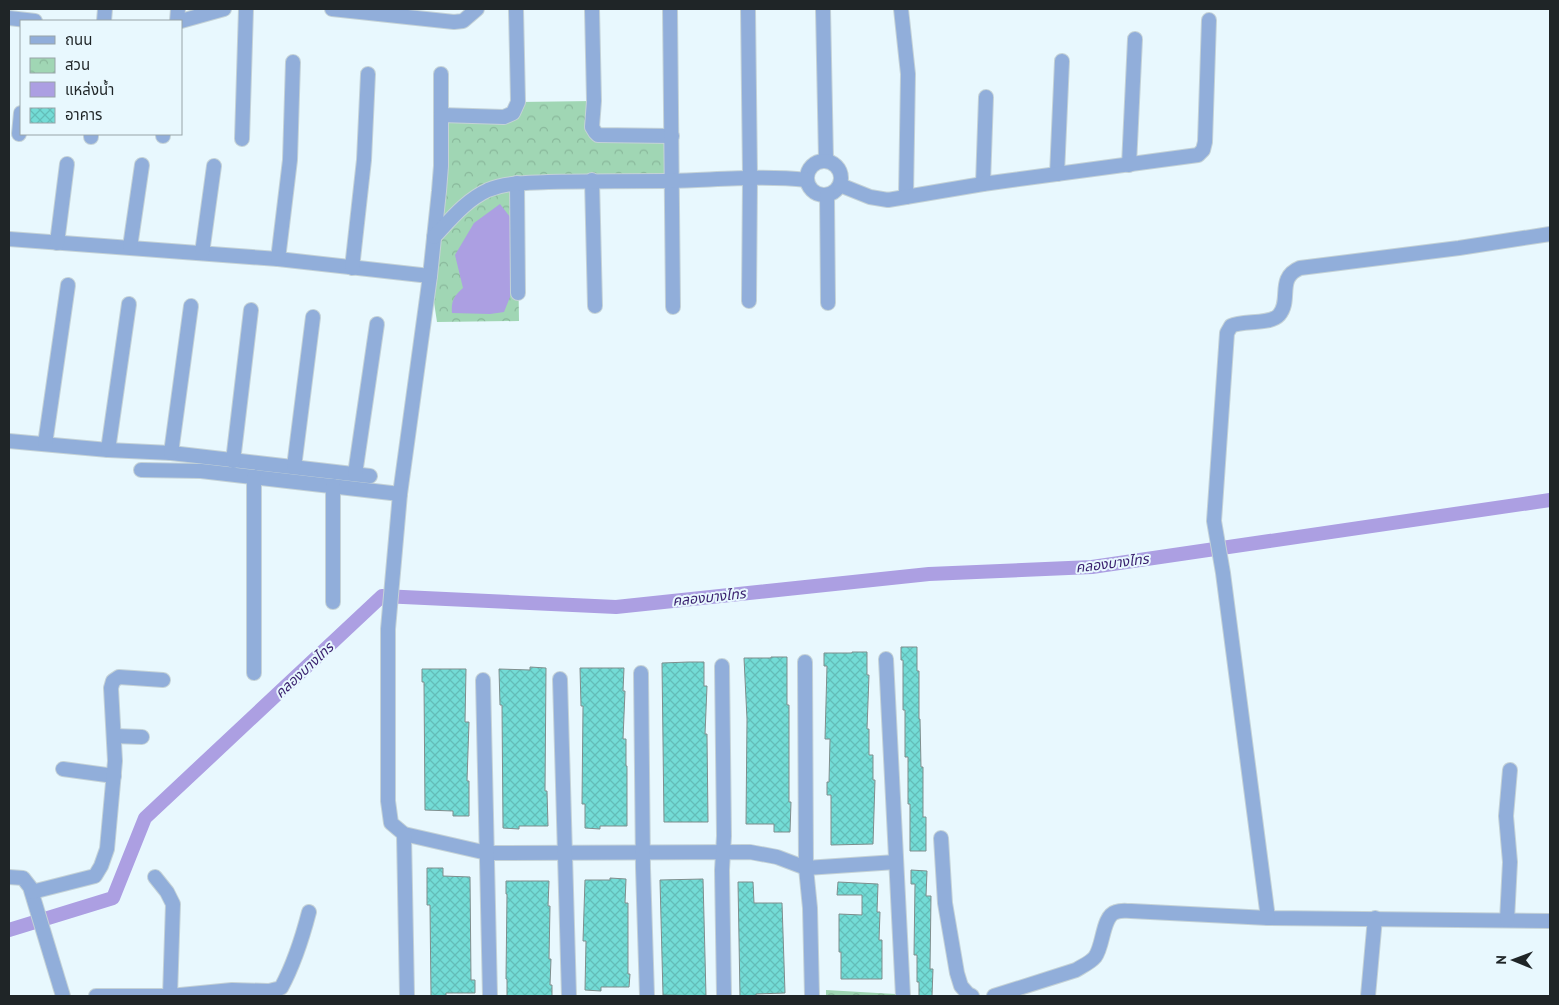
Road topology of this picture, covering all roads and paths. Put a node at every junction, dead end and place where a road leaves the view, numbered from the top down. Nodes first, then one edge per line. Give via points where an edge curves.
1 (224, 9) edge
2 (246, 9) edge
3 (332, 9) edge
4 (477, 9) edge
5 (516, 9) edge
6 (592, 9) edge
7 (670, 9) edge
8 (748, 9) edge
9 (823, 9) edge
10 (901, 9) edge
11 (404, 13) edge
12 (9, 18) edge
13 (25, 20) edge
14 (1209, 20) dead end
15 (182, 22) edge
16 (1135, 39) dead end
17 (1062, 61) dead end
18 (293, 62) dead end
19 (368, 74) dead end
20 (441, 74) dead end
21 (986, 97) dead end
22 (441, 115) junction
23 (20, 124) edge
24 (19, 134) dead end
25 (672, 136) junction
26 (242, 139) dead end
27 (826, 160) junction
28 (67, 164) dead end
29 (142, 165) dead end
30 (1129, 165) junction
31 (214, 166) dead end
32 (1057, 174) junction
33 (750, 177) junction
34 (592, 180) junction
35 (671, 180) junction
36 (807, 180) junction
37 (517, 184) junction
38 (983, 184) junction
39 (840, 185) junction
40 (826, 195) junction
41 (906, 197) junction
42 (1550, 234) edge
43 (434, 237) junction
44 (9, 239) edge
45 (58, 243) junction
46 (130, 248) junction
47 (202, 253) junction
48 (278, 259) junction
49 (352, 268) junction
50 (430, 276) junction
51 (68, 285) dead end
52 (518, 293) dead end
53 (749, 301) dead end
54 (828, 302) dead end
55 (129, 304) dead end
56 (191, 306) dead end
57 (595, 306) dead end
58 (673, 307) dead end
59 (251, 310) dead end
60 (313, 317) dead end
61 (377, 324) dead end
62 (9, 441) edge
63 (45, 444) junction
64 (108, 450) junction
65 (170, 453) junction
66 (232, 461) junction
67 (294, 468) junction
68 (141, 470) dead end
69 (355, 474) junction
70 (370, 476) dead end
71 (254, 477) junction
72 (333, 486) junction
73 (400, 494) junction
74 (333, 602) dead end
75 (886, 659) dead end
76 (805, 662) dead end
77 (722, 666) dead end
78 (254, 673) dead end
79 (642, 673) dead end
80 (560, 679) dead end
81 (163, 680) dead end
82 (483, 680) dead end
83 (114, 736) junction
84 (142, 737) dead end
85 (63, 769) dead end
86 (1510, 770) dead end
87 (114, 776) junction
88 (404, 834) junction
89 (941, 838) dead end
90 (644, 852) junction
91 (723, 852) junction
92 (487, 853) junction
93 (565, 853) junction
94 (896, 862) junction
95 (806, 868) junction
96 (9, 877) edge
97 (155, 877) dead end
98 (33, 896) junction
99 (309, 912) dead end
100 (1268, 918) junction
101 (1375, 918) junction
102 (1507, 920) junction
103 (1550, 921) edge
104 (63, 996) edge
105 (96, 996) edge
106 (170, 996) edge
107 (407, 996) edge
108 (490, 996) edge
109 (569, 996) edge
110 (647, 996) edge
111 (724, 996) edge
112 (812, 996) edge
113 (903, 996) edge
114 (972, 996) edge
115 (994, 996) edge
116 (1368, 996) edge

1 - 15 street
2 - 26 street
3 - 11 street
4 - 11 street via 463,21 454,22
5 - 22 street via 518,102 513,113 504,117
6 - 25 street via 592,127 595,132 598,135
7 - 25 street
8 - 33 street
9 - 27 street
10 - 41 street via 908,74
12 - 13 street
14 - 30 street via 1206,142 1203,150 1198,155
16 - 30 street
17 - 32 street
18 - 48 street via 290,160
19 - 49 street via 364,160
20 - 22 street
21 - 38 street
22 - 43 street via 441,166
23 - 24 street
25 - 35 street
27 - 36 street via 809,170
27 - 39 street via 839,169
28 - 45 street
29 - 46 street
30 - 32 street
31 - 47 street
32 - 38 street
33 - 35 street
33 - 36 street
33 - 53 street
34 - 35 street
34 - 37 street
34 - 57 street
35 - 58 street
36 - 40 street via 814,191
37 - 43 street via 487,190 460,209
37 - 52 street
38 - 41 street
39 - 40 street
39 - 41 street via 870,197 888,200
40 - 54 street
42 - 100 street via 1300,268 1287,278 1280,315 1272,320 1237,323 1230,326 1227,333 1215,524
43 - 50 street
44 - 45 street
45 - 46 street
46 - 47 street
47 - 48 street
48 - 49 street
49 - 50 street
50 - 73 street
51 - 63 street
55 - 64 street
56 - 65 street
59 - 66 street
60 - 67 street
61 - 69 street
62 - 63 street
63 - 64 street
64 - 65 street
65 - 66 street
66 - 67 street
67 - 69 street
68 - 71 street via 201,471
69 - 70 street
71 - 72 street
71 - 78 street
72 - 73 street
72 - 74 street
73 - 88 street via 388,629 388,801 391,823
75 - 94 street
76 - 95 street
77 - 91 street
79 - 90 street
80 - 93 street
81 - 83 street via 119,677 113,681
82 - 92 street
83 - 84 street
83 - 87 street
85 - 87 street
86 - 102 street via 1506,816 1510,862
87 - 98 street via 107,849 96,876
88 - 92 street
88 - 107 street
89 - 114 street via 945,902 958,974 961,986
90 - 91 street
90 - 93 street
90 - 110 street
91 - 95 street via 777,857
91 - 111 street
92 - 93 street
92 - 108 street
93 - 109 street
94 - 95 street
94 - 113 street
95 - 112 street
96 - 98 street via 23,878
97 - 106 street via 172,904
98 - 104 street
99 - 106 street via 293,964 281,988
100 - 101 street
100 - 115 street via 1113,912 1100,947 1086,964
101 - 102 street
101 - 116 street
102 - 103 street
105 - 106 street

